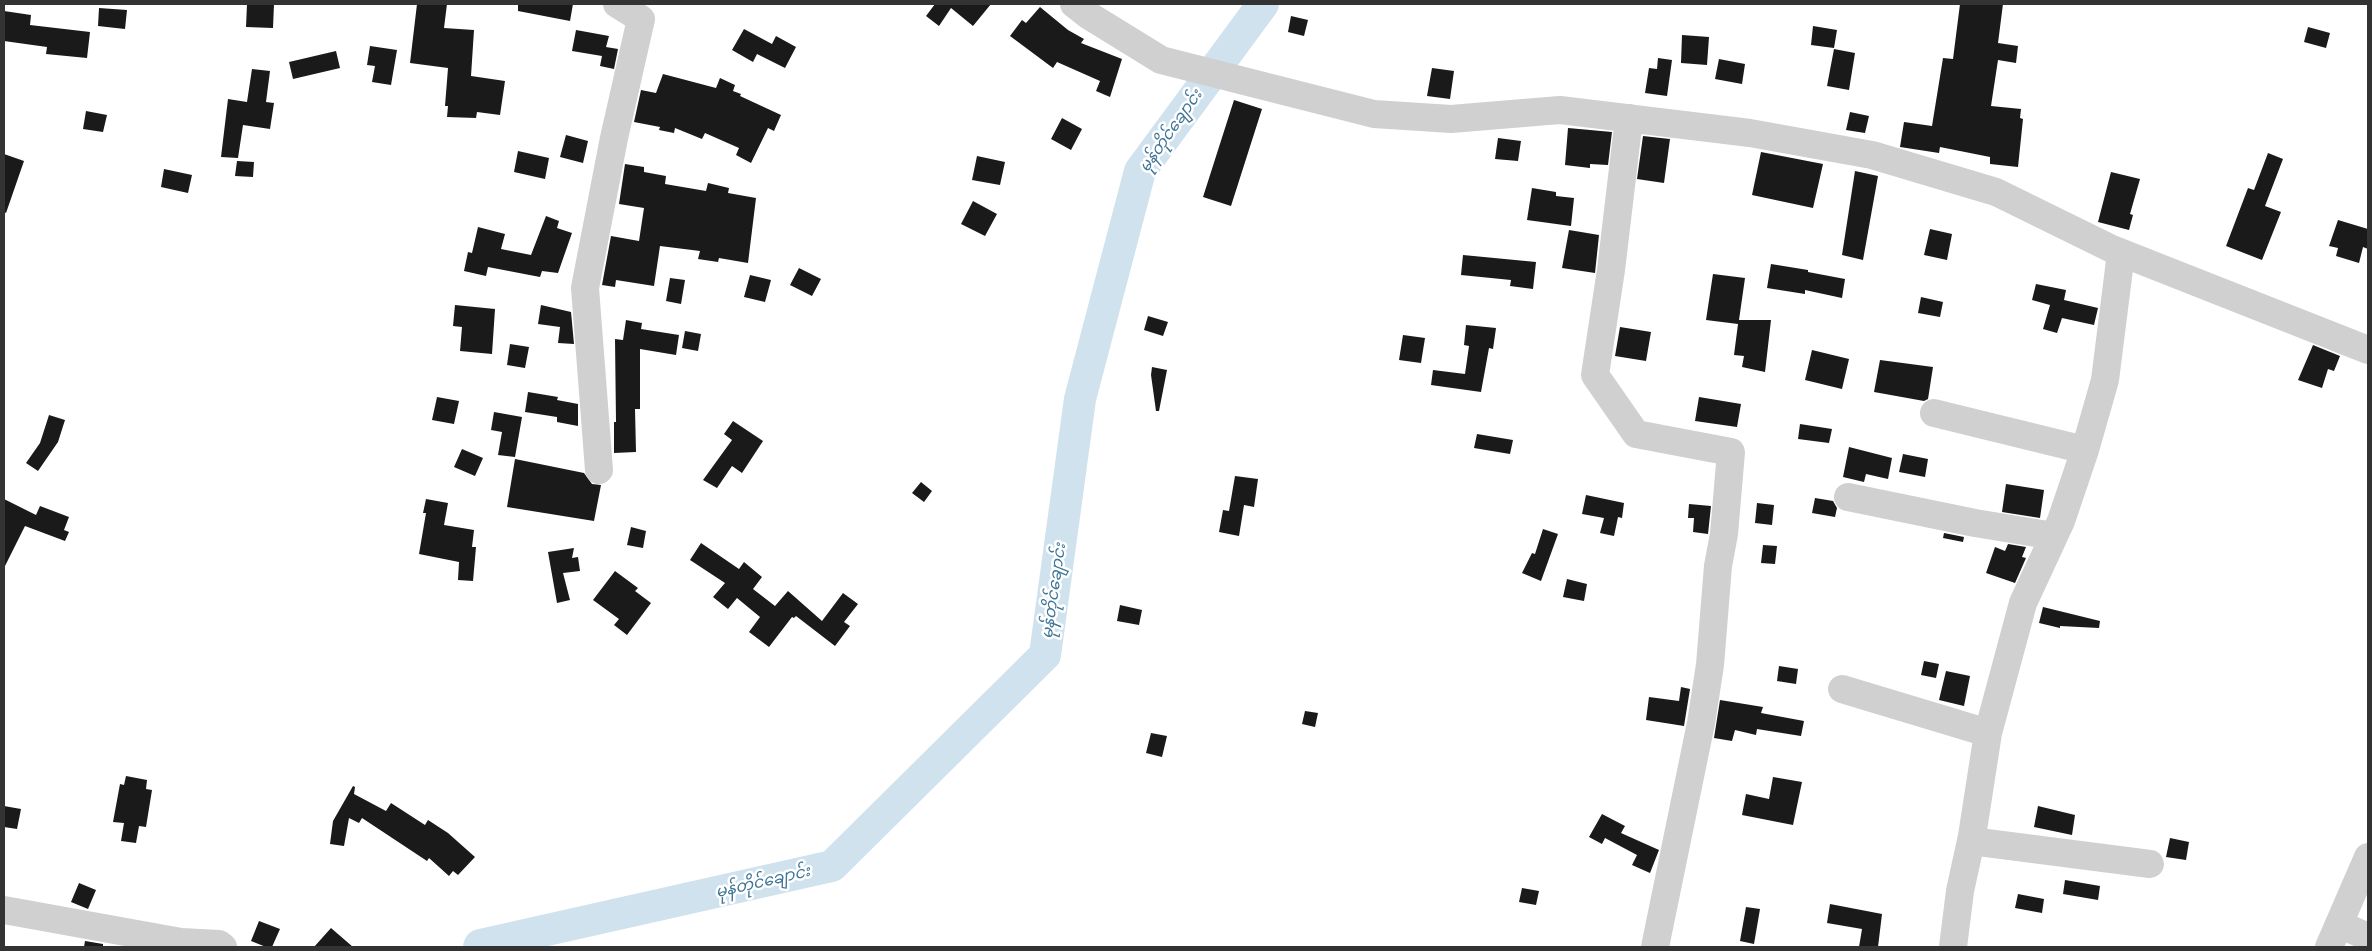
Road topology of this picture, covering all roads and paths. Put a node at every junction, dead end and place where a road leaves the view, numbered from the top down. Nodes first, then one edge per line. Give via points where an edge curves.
1 (617, 4) edge
2 (1074, 4) edge
3 (648, 11) edge
4 (1629, 118) junction
5 (2121, 253) junction
6 (2368, 350) edge
7 (1934, 413) dead end
8 (2085, 450) junction
9 (599, 470) dead end
10 (1848, 496) dead end
11 (2054, 536) junction
12 (1842, 689) dead end
13 (1988, 733) junction
14 (1971, 841) junction
15 (2368, 857) edge
16 (2150, 864) dead end
17 (4, 910) edge
18 (2334, 936) edge
19 (2368, 937) edge
20 (223, 947) edge
21 (1655, 947) edge
22 (1953, 947) edge

1 - 3 street
2 - 4 street via 1088,16 1161,60 1374,114 1451,119 1560,110
3 - 9 street via 614,138 585,288
4 - 5 street via 1750,133 1872,155 1996,192
4 - 21 street via 1595,375 1636,434 1731,452 1710,665
5 - 6 street
5 - 8 street via 2105,380
7 - 8 street
8 - 11 street
10 - 11 street
11 - 13 street via 2023,602
12 - 13 street
13 - 14 street
14 - 16 street
14 - 22 street
15 - 18 street
17 - 20 street
18 - 19 street

